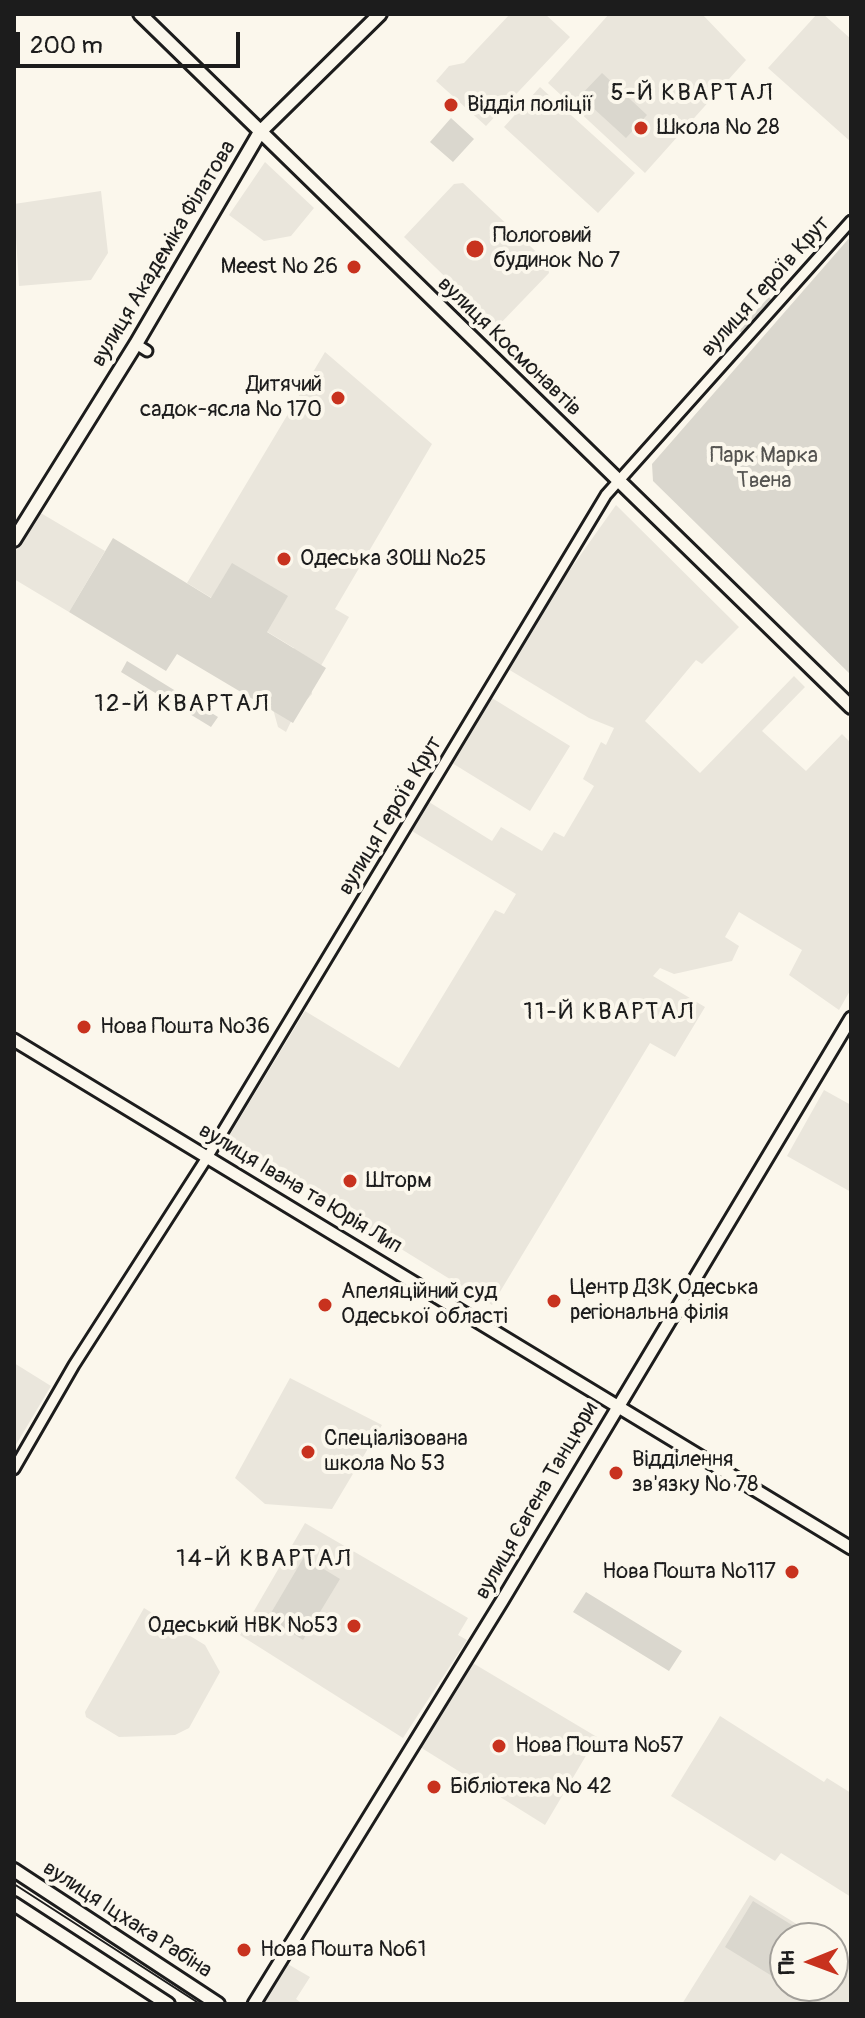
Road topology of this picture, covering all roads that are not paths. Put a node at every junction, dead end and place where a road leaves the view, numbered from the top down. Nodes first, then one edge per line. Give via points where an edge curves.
1 (140, 14) edge
2 (380, 14) edge
3 (260, 132) junction
4 (851, 221) edge
5 (617, 481) junction
6 (14, 540) edge
7 (851, 707) edge
8 (851, 1018) edge
9 (14, 1040) edge
10 (208, 1156) junction
11 (616, 1406) junction
12 (14, 1469) edge
13 (851, 1548) edge
14 (14, 1870) edge
15 (14, 1904) edge
16 (168, 2004) edge
17 (218, 2004) edge
18 (254, 2004) edge

1 - 3 main road, вулиця Космонавтів
2 - 3 main road, вулиця Академіка Філатова
3 - 5 main road, вулиця Космонавтів
3 - 6 main road, вулиця Академіка Філатова via 141,348
4 - 5 street, вулиця Героїв Крут
5 - 7 main road, вулиця Космонавтів
5 - 10 street, вулиця Героїв Крут
8 - 11 street, вулиця Євгена Танцюри
9 - 10 street, вулиця Івана та Юрія Лип
10 - 11 street, вулиця Івана та Юрія Лип
10 - 12 street, вулиця Героїв Крут
11 - 13 street, вулиця Івана та Юрія Лип
11 - 18 street, вулиця Євгена Танцюри
14 - 17 main road, вулиця Іцхака Рабіна
15 - 16 main road

